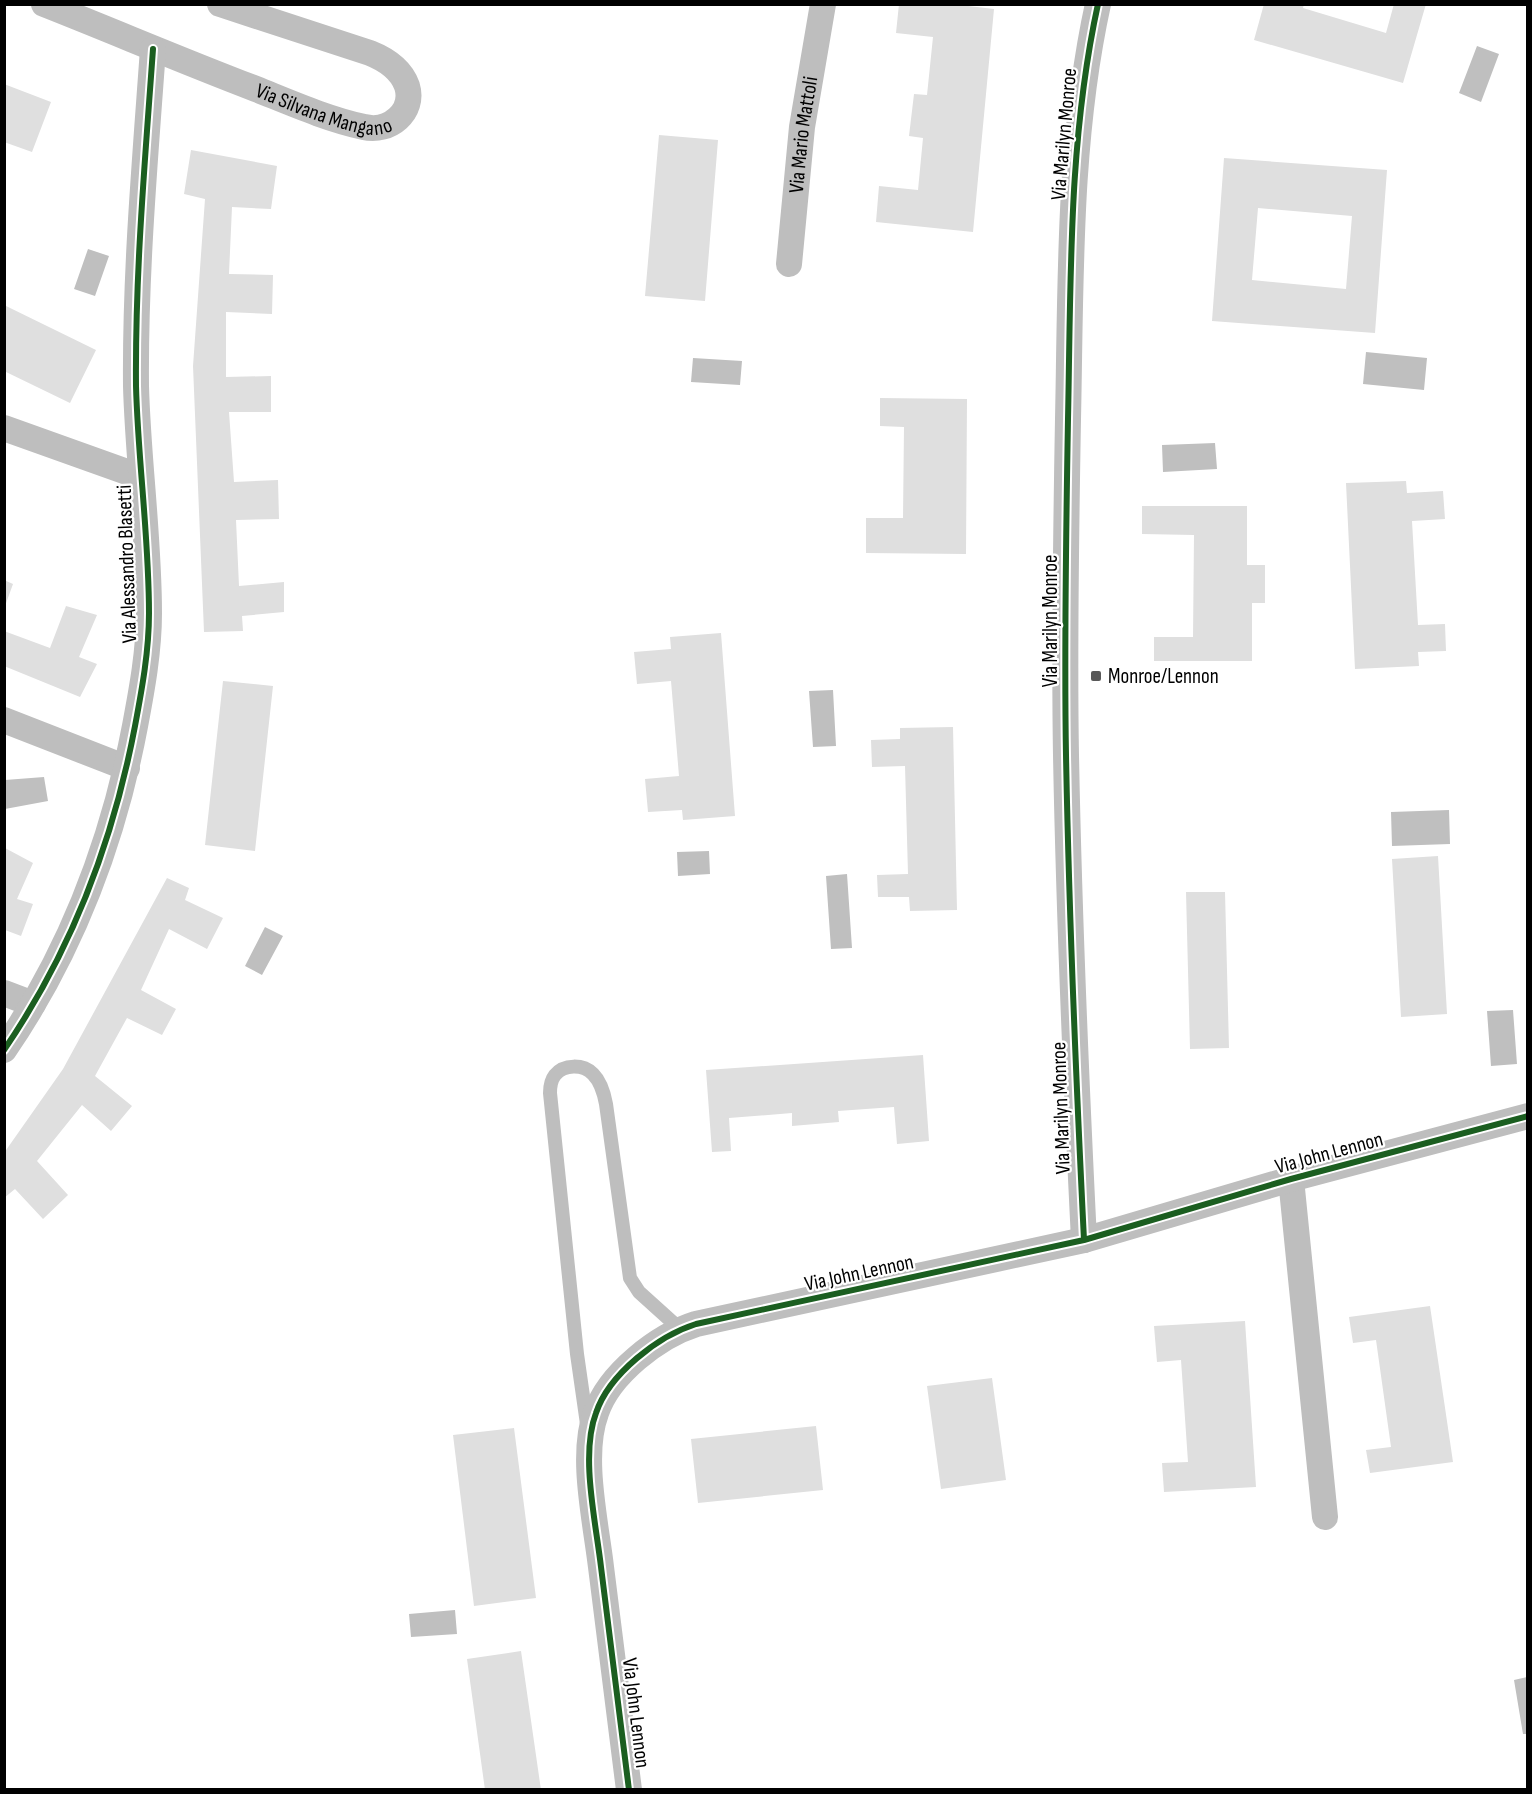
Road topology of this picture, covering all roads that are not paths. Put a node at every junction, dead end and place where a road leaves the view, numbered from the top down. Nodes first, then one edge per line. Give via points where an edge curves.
1 (220, 4) edge
2 (823, 4) edge
3 (1098, 4) edge
4 (57, 6) edge
5 (153, 50) junction
6 (789, 264) dead end
7 (4, 428) edge
8 (141, 477) junction
9 (4, 720) edge
10 (127, 768) junction
11 (4, 993) edge
12 (33, 1004) junction
13 (4, 1050) edge
14 (1527, 1116) edge
15 (1291, 1179) junction
16 (1084, 1240) junction
17 (680, 1329) junction
18 (589, 1441) junction
19 (1325, 1517) dead end
20 (629, 1790) edge

1 - 5 street, Via Silvana Mangano via 379,56 404,80 408,95 404,110 390,125 366,128
2 - 6 street, Via Mario Mattoli via 802,127
3 - 16 street, Via Marilyn Monroe via 1088,52 1072,219 1065,665
4 - 5 street, Via Silvana Mangano
5 - 8 street, Via Alessandro Blasetti via 137,301
7 - 8 street
8 - 10 street, Via Alessandro Blasetti via 149,615 142,686
9 - 10 street
10 - 12 street, Via Alessandro Blasetti via 84,903
11 - 12 street
12 - 13 street, Via Alessandro Blasetti
14 - 15 street, Via John Lennon
15 - 16 street, Via John Lennon
15 - 19 street, Via John Lennon
16 - 17 street, Via John Lennon
17 - 18 street, Via John Lennon via 629,1366 609,1389 595,1414
17 - 18 lane via 639,1292 630,1278 602,1087 585,1069 573,1066 560,1070 553,1078 550,1094
18 - 20 street, Via John Lennon

